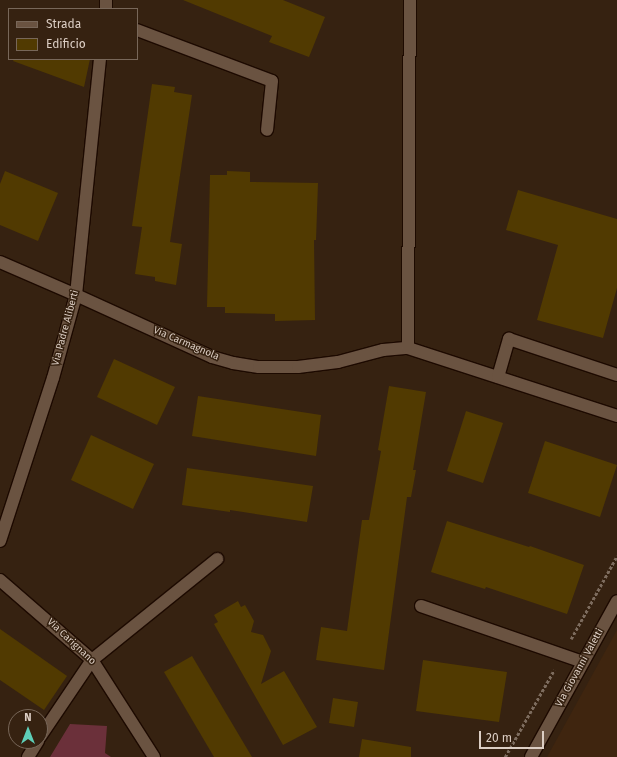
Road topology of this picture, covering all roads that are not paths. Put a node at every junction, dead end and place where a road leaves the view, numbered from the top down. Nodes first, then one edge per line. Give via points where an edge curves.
1 (410, 0) edge
2 (138, 30) edge
3 (100, 60) edge
4 (267, 130) dead end
5 (0, 262) edge
6 (76, 295) junction
7 (408, 348) junction
8 (617, 375) edge
9 (498, 377) junction
10 (617, 416) edge
11 (0, 542) edge
12 (217, 559) dead end
13 (0, 580) edge
14 (617, 601) edge
15 (421, 606) dead end
16 (92, 660) junction
17 (583, 662) junction
18 (48, 725) edge
19 (154, 757) edge
20 (531, 757) edge

1 - 7 street
2 - 4 street via 272,81
3 - 6 street, Via Padre Aliberti
5 - 6 street, Via Carmagnola
6 - 7 street, Via Carmagnola via 212,357 252,366 298,367 338,362 383,350
6 - 11 street, Via Padre Aliberti via 53,378
7 - 9 street
8 - 9 street via 509,339
9 - 10 street
12 - 16 street
13 - 16 street, Via Carignano
14 - 17 street, Via Giovanni Valetti
15 - 17 street
16 - 18 street
16 - 19 street, Via Carignano
17 - 20 street, Via Giovanni Valetti

